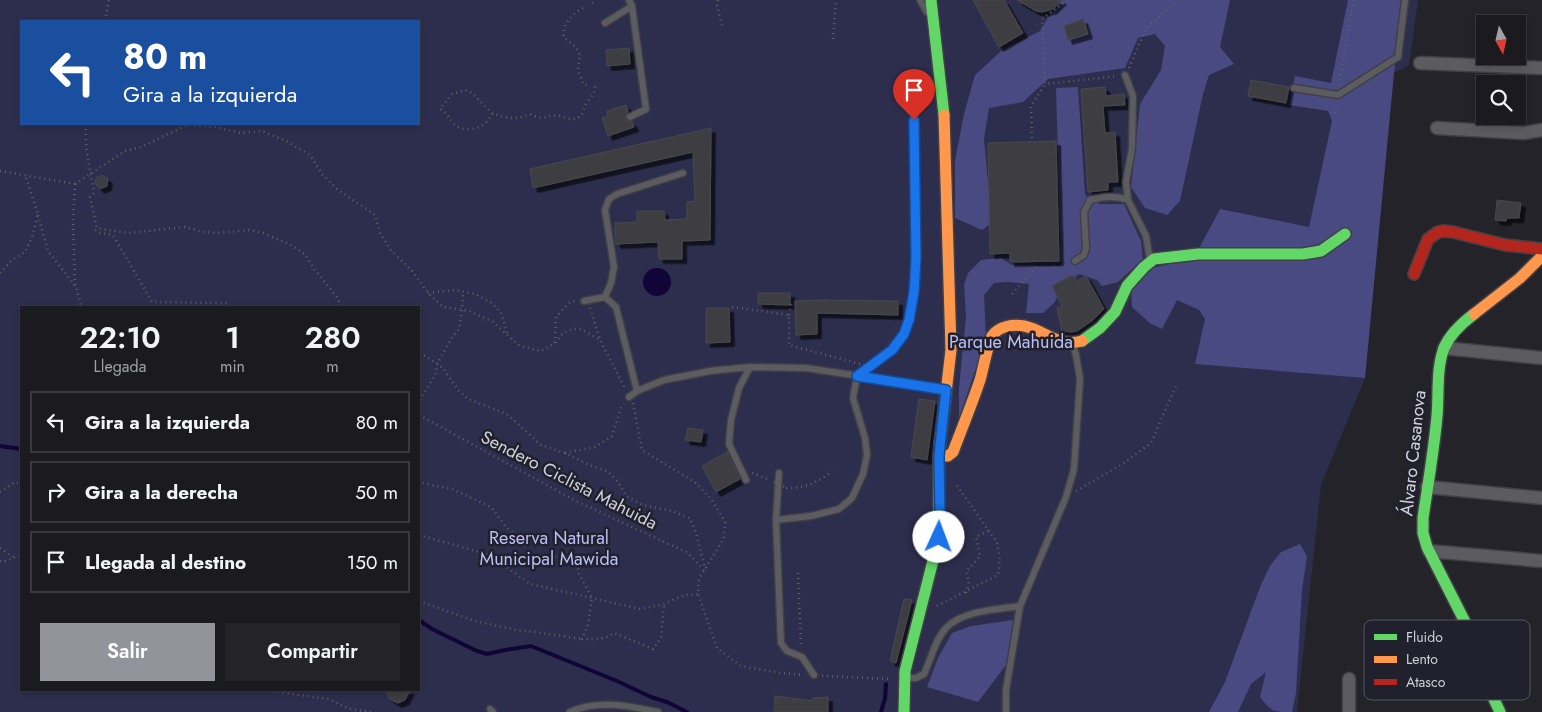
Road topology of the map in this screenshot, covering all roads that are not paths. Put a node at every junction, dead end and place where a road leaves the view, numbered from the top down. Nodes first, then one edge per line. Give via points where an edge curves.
1 (920, 0) edge
2 (931, 0) edge
3 (1406, 0) edge
4 (631, 3) edge
5 (933, 21) junction
6 (605, 23) dead end
7 (1420, 63) dead end
8 (1542, 68) edge
9 (1125, 75) road end
10 (914, 80) dead end
11 (1294, 88) dead end
12 (630, 117) dead end
13 (1437, 128) dead end
14 (1542, 130) edge
15 (682, 172) dead end
16 (1128, 200) junction
17 (1345, 234) dead end
18 (1542, 249) edge
19 (1542, 256) edge
20 (1074, 261) dead end
21 (1150, 262) junction
22 (1414, 274) dead end
23 (605, 297) junction
24 (584, 301) road end
25 (1072, 343) junction
26 (1444, 348) junction
27 (1542, 358) edge
28 (750, 367) junction
29 (857, 376) junction
30 (638, 390) junction
31 (946, 390) junction
32 (630, 397) road end
33 (939, 456) junction
34 (779, 473) dead end
35 (746, 480) dead end
36 (1427, 487) junction
37 (1542, 498) edge
38 (776, 520) junction
39 (1429, 551) junction
40 (1542, 561) edge
41 (1020, 606) junction
42 (1464, 620) edge
43 (814, 675) dead end
44 (905, 678) junction
45 (1349, 679) dead end
46 (1494, 700) edge
47 (589, 707) junction
48 (570, 712) edge
49 (596, 712) edge
50 (658, 712) edge
51 (904, 712) edge
52 (1006, 712) edge
53 (1349, 712) edge
54 (1500, 712) edge

1 - 5 lane
2 - 5 street
3 - 11 lane via 1398,56 1338,96
4 - 6 lane
4 - 12 lane via 646,109
5 - 31 street via 944,113 951,350
7 - 8 street
9 - 16 lane via 1133,96 1132,148 1126,182
10 - 29 lane via 916,258 909,320 904,334 892,350
13 - 14 street via 1524,133
15 - 23 lane via 610,199 605,210 614,267
16 - 20 lane via 1120,197 1090,200 1084,212 1086,248 1084,255
16 - 21 lane via 1146,236
17 - 21 street via 1321,252 1198,254 1170,256
18 - 22 street via 1505,245 1443,231 1428,239
19 - 26 street, Álvaro Casanova via 1520,278 1461,324
21 - 25 street via 1127,286 1116,312 1082,341
23 - 24 lane
23 - 30 lane via 616,307
25 - 33 street via 1024,326 1000,328 992,336 980,382 953,452
25 - 41 lane via 1080,379 1074,469 1066,497
26 - 27 street
26 - 36 street, Álvaro Casanova
28 - 29 lane via 806,368
28 - 30 lane via 664,380
28 - 35 lane via 739,388 730,420 729,444
29 - 31 lane
29 - 38 lane via 853,398 868,455 852,498 839,509
30 - 32 lane
31 - 33 street
33 - 44 street via 939,537
34 - 38 lane
36 - 37 street
36 - 39 street, Álvaro Casanova via 1422,526
38 - 43 lane via 781,643 787,651 802,657
39 - 40 street
39 - 42 street, Álvaro Casanova
41 - 44 lane via 958,618 945,628 924,674
41 - 52 lane via 1006,690
44 - 51 street
45 - 53 street
46 - 54 street, Álvaro Casanova
47 - 48 lane
47 - 49 lane
47 - 50 lane via 608,704

